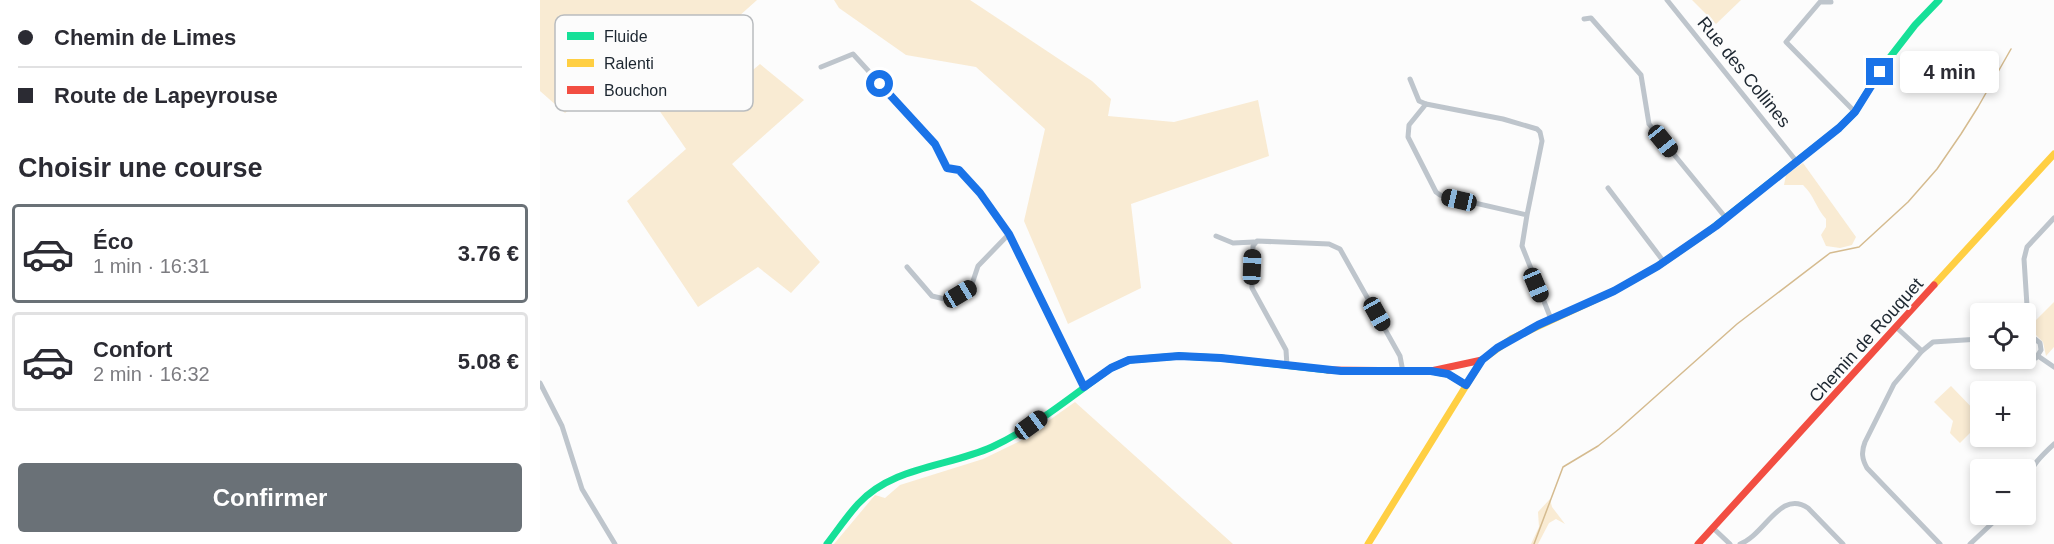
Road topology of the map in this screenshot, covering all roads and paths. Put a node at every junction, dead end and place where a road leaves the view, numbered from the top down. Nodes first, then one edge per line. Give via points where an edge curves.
1 (1667, 0) edge
2 (1940, 0) edge
3 (1831, 2) dead end
4 (1584, 19) dead end
5 (821, 67) dead end
6 (1410, 79) dead end
7 (1426, 104) junction
8 (1855, 112) junction
9 (2054, 154) edge
10 (1797, 162) junction
11 (1608, 188) dead end
12 (1527, 214) junction
13 (1726, 218) junction
14 (2054, 218) edge
15 (1009, 234) junction
16 (1216, 236) dead end
17 (1254, 242) junction
18 (1664, 262) junction
19 (907, 267) dead end
20 (2026, 303) edge
21 (1551, 319) junction
22 (1897, 328) junction
23 (1970, 340) edge
24 (2036, 340) edge
25 (1922, 351) junction
26 (2038, 356) joint
27 (1482, 360) junction
28 (1459, 365) junction
29 (1287, 366) junction
30 (2054, 367) edge
31 (1431, 371) junction
32 (1403, 372) junction
33 (1457, 380) junction
34 (540, 383) edge
35 (1466, 385) junction
36 (1084, 387) junction
37 (2054, 444) edge
38 (2036, 461) edge
39 (1990, 525) edge
40 (1713, 528) junction
41 (615, 544) edge
42 (827, 544) edge
43 (1368, 544) edge
44 (1698, 544) edge
45 (1730, 544) edge
46 (1740, 544) edge
47 (1843, 544) edge
48 (1940, 544) edge
49 (1970, 544) edge

1 - 10 street, Rue des Collines
2 - 8 street via 1915,25
3 - 8 street via 1820,2 1786,42
4 - 13 street via 1591,18 1641,75 1649,124
5 - 15 street via 853,54 935,144 947,168 959,170 980,193
6 - 7 street via 1419,101
7 - 12 street via 1409,125 1408,137 1436,192
7 - 12 street via 1537,129 1542,141
8 - 10 street
9 - 22 street, Chemin de Rouquet
10 - 13 street
11 - 18 street
12 - 21 street via 1522,246
13 - 18 street
14 - 20 street via 2027,247
15 - 19 street via 978,266 971,287 949,300 932,296
15 - 36 street
16 - 17 street via 1233,243
17 - 29 street via 1252,288 1286,350
17 - 32 street via 1329,244 1340,249 1400,356
18 - 21 street via 1614,291
21 - 27 street via 1511,339
22 - 25 street
22 - 40 street, Chemin de Rouquet
23 - 25 street via 1933,342
24 - 26 street via 2041,350
25 - 48 street via 1894,384 1865,442 1862,460
26 - 30 street
27 - 28 street
27 - 35 street
28 - 31 street
28 - 33 street
29 - 32 street
29 - 36 street via 1221,358 1148,357 1111,368
31 - 32 street
31 - 33 street
33 - 35 street
34 - 41 street via 562,426 582,489
35 - 43 street
36 - 42 street via 1000,443 882,485 859,503
37 - 38 street
39 - 49 street
40 - 44 street, Chemin de Rouquet
40 - 45 street
46 - 47 street via 1754,537 1782,507 1795,502 1808,508

